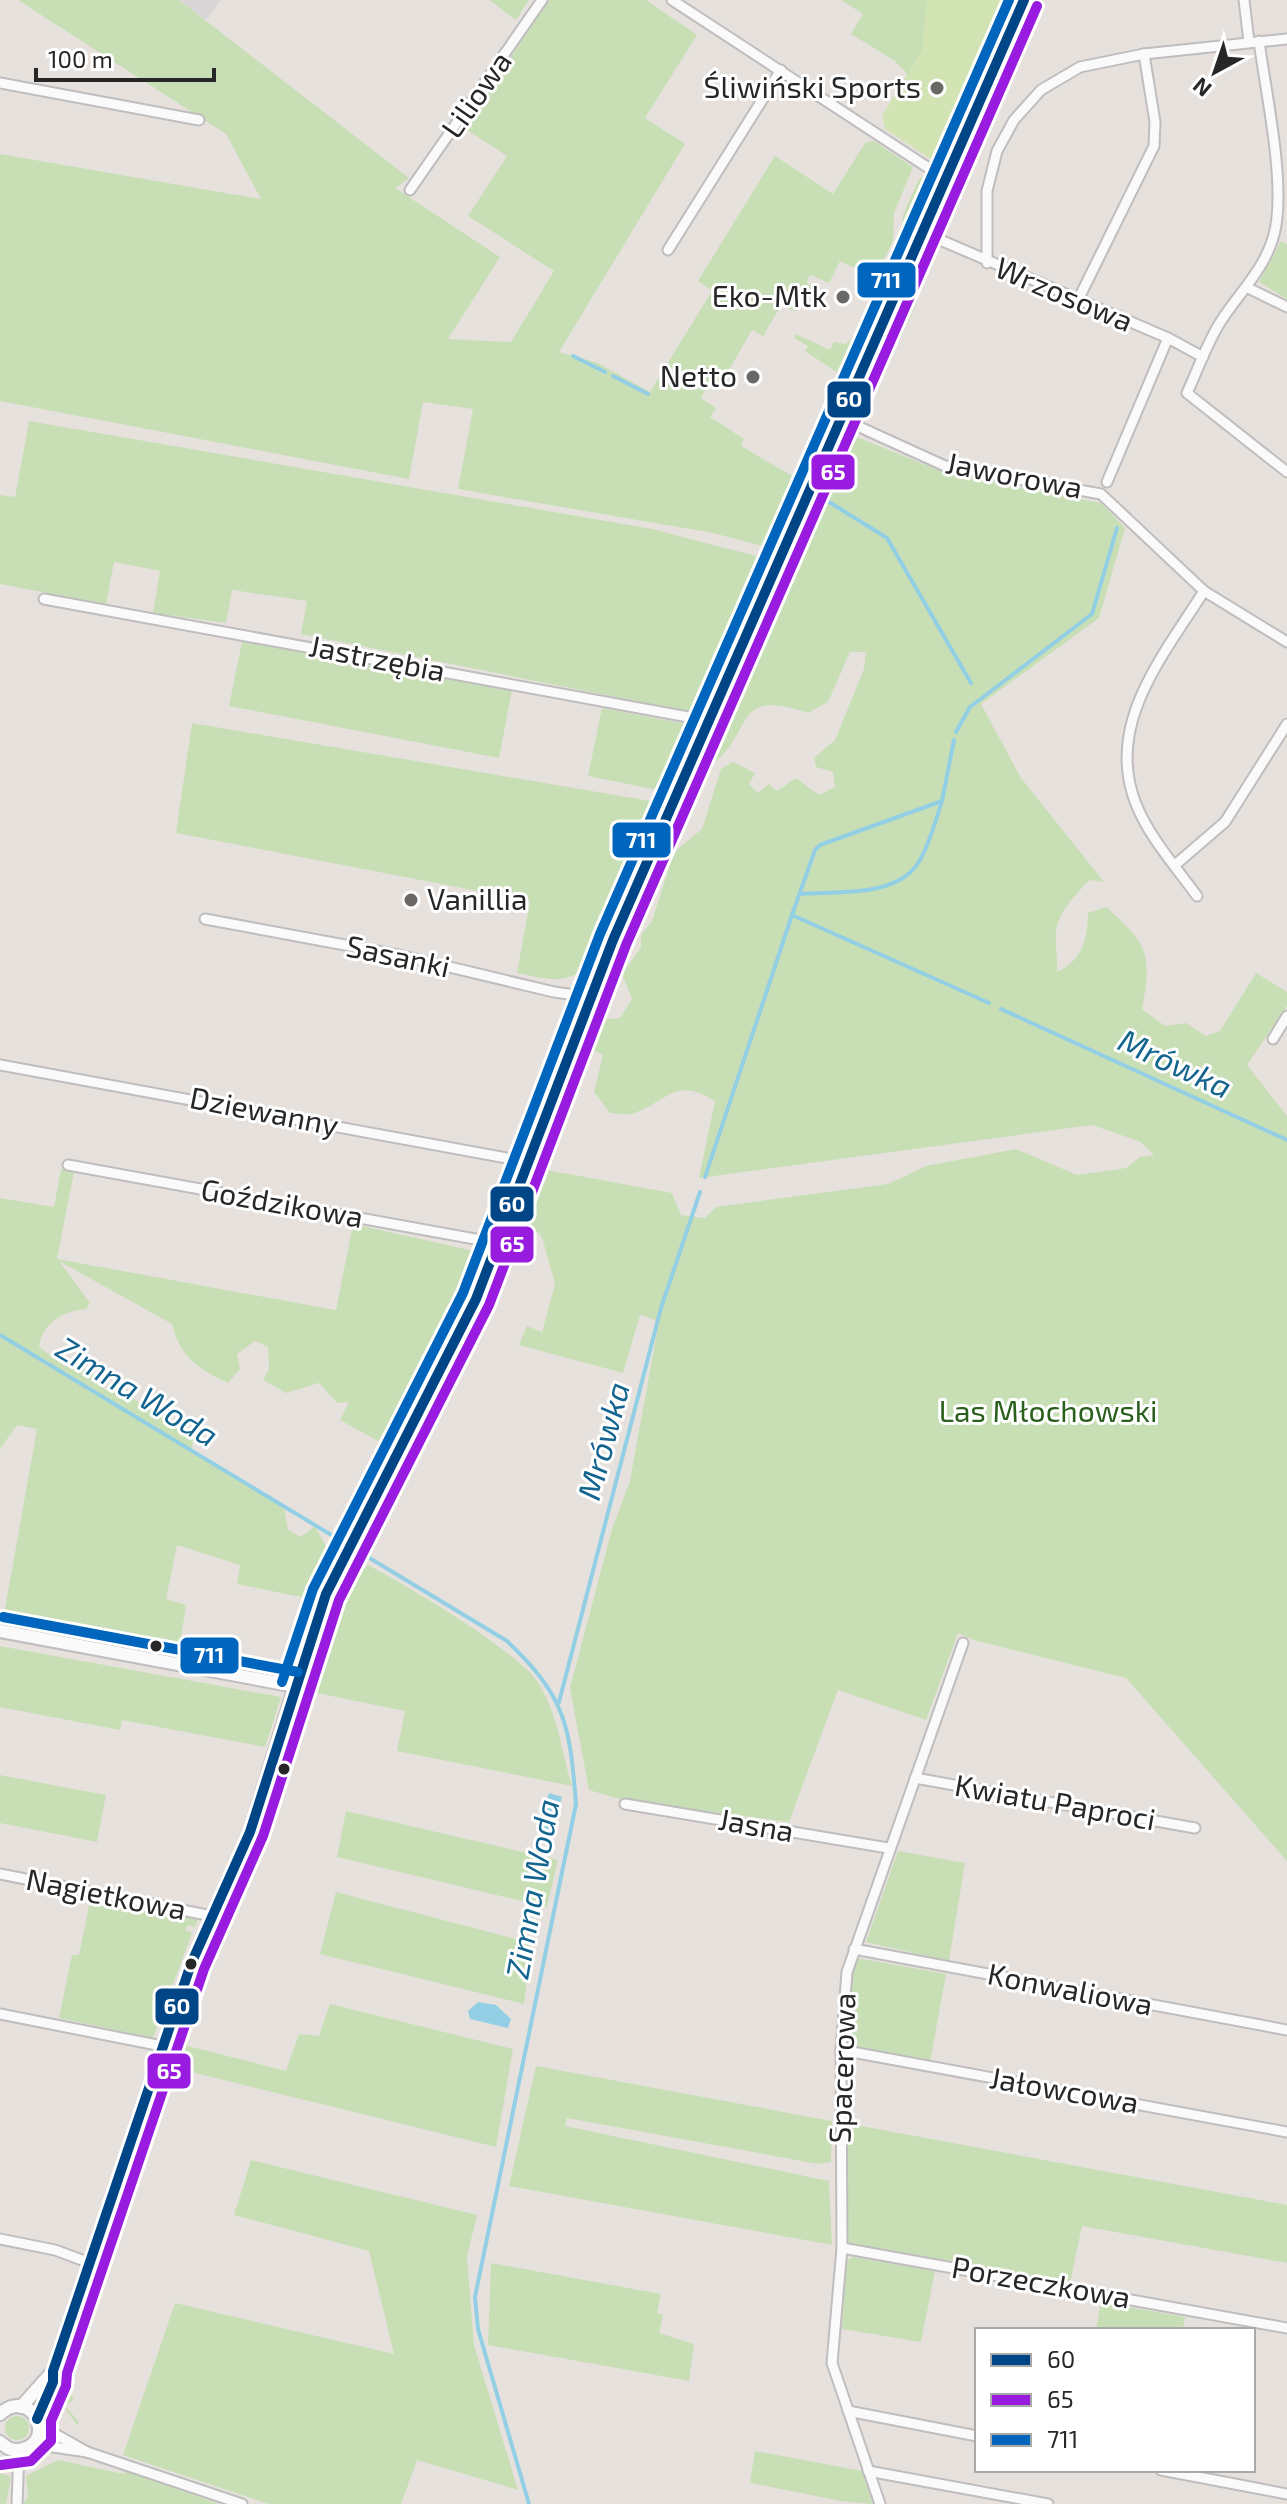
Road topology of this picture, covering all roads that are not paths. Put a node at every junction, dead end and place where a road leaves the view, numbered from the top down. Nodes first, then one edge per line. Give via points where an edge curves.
1 (542, 0) edge
2 (672, 0) edge
3 (1024, 0) edge
4 (1244, 0) edge
5 (1287, 39) edge
6 (1254, 41) junction
7 (1144, 54) junction
8 (781, 70) junction
9 (0, 83) edge
10 (199, 120) dead end
11 (947, 180) junction
12 (410, 190) dead end
13 (1276, 226) junction
14 (924, 233) junction
15 (1287, 233) edge
16 (668, 250) dead end
17 (987, 263) junction
18 (1248, 288) junction
19 (1078, 300) junction
20 (1287, 307) edge
21 (1168, 338) junction
22 (1203, 357) junction
23 (842, 419) junction
24 (1287, 472) edge
25 (1107, 482) dead end
26 (1204, 591) junction
27 (44, 599) dead end
28 (1287, 642) edge
29 (710, 721) junction
30 (1287, 724) edge
31 (1175, 865) junction
32 (1197, 896) dead end
33 (205, 919) dead end
34 (590, 997) junction
35 (1287, 1016) edge
36 (1273, 1039) dead end
37 (0, 1065) edge
38 (528, 1162) junction
39 (68, 1165) dead end
40 (497, 1243) junction
41 (0, 1631) edge
42 (963, 1643) dead end
43 (295, 1686) junction
44 (915, 1778) junction
45 (625, 1804) dead end
46 (1195, 1828) dead end
47 (888, 1848) junction
48 (0, 1874) edge
49 (212, 1916) junction
50 (854, 1949) junction
51 (0, 2014) edge
52 (1287, 2030) edge
53 (162, 2046) junction
54 (841, 2050) junction
55 (1287, 2132) edge
56 (0, 2239) edge
57 (842, 2248) junction
58 (90, 2263) junction
59 (1287, 2328) edge
60 (53, 2371) junction
61 (21, 2407) junction
62 (1, 2411) edge
63 (848, 2411) junction
64 (38, 2422) junction
65 (975, 2436) edge
66 (33, 2444) junction
67 (6, 2448) edge
68 (87, 2452) junction
69 (868, 2471) junction
70 (1172, 2472) edge
71 (1287, 2494) edge
72 (17, 2504) edge
73 (242, 2504) edge
74 (880, 2504) edge
75 (1048, 2504) edge

1 - 12 street, Liliowa
2 - 8 street
3 - 11 street
4 - 6 street
5 - 6 street
6 - 7 street
6 - 13 street via 1277,187
7 - 17 street via 1080,67 1041,90 1014,120 997,151 987,191
7 - 19 street via 1154,146
8 - 11 street
8 - 16 street
9 - 10 street
11 - 14 street
13 - 15 street
13 - 18 street
14 - 17 street, Wrzosowa
14 - 23 street
17 - 19 street, Wrzosowa
18 - 20 street
18 - 22 street via 1222,320
19 - 21 street, Wrzosowa
21 - 22 street, Wrzosowa
21 - 25 street, Jaworowa
22 - 24 street via 1187,393
23 - 26 street, Jaworowa via 945,466 1101,494
23 - 29 street
26 - 28 street, Jaworowa
26 - 31 street via 1144,686 1128,734 1136,804
27 - 29 street, Jastrzębia
29 - 34 street
30 - 31 street via 1225,822
31 - 32 street
33 - 34 street, Sasanki
34 - 38 street
35 - 36 street
37 - 38 street, Dziewanny
38 - 40 street
39 - 40 street, Goździkowa
40 - 43 street via 452,1352 349,1546 313,1628
41 - 43 street
42 - 44 street, Spacerowa
43 - 49 street via 250,1832
44 - 46 street, Kwiatu Paproci
44 - 47 street, Spacerowa
45 - 47 street, Jasna
47 - 50 street, Spacerowa
48 - 49 street, Nagietkowa
49 - 53 street
50 - 52 street, Konwaliowa
50 - 54 street, Spacerowa via 847,1972
51 - 53 street
53 - 58 street
54 - 55 street, Jałowcowa
54 - 57 street, Spacerowa
56 - 58 street
57 - 59 street, Porzeczkowa
57 - 63 street, Spacerowa via 832,2363
58 - 60 street
60 - 61 street
60 - 64 street
61 - 62 street
61 - 64 street
63 - 65 street
63 - 69 street, Spacerowa
64 - 66 street
64 - 68 street
66 - 67 street
66 - 68 street
67 - 72 street
68 - 73 street
69 - 74 street, Spacerowa
69 - 75 street
70 - 71 street

